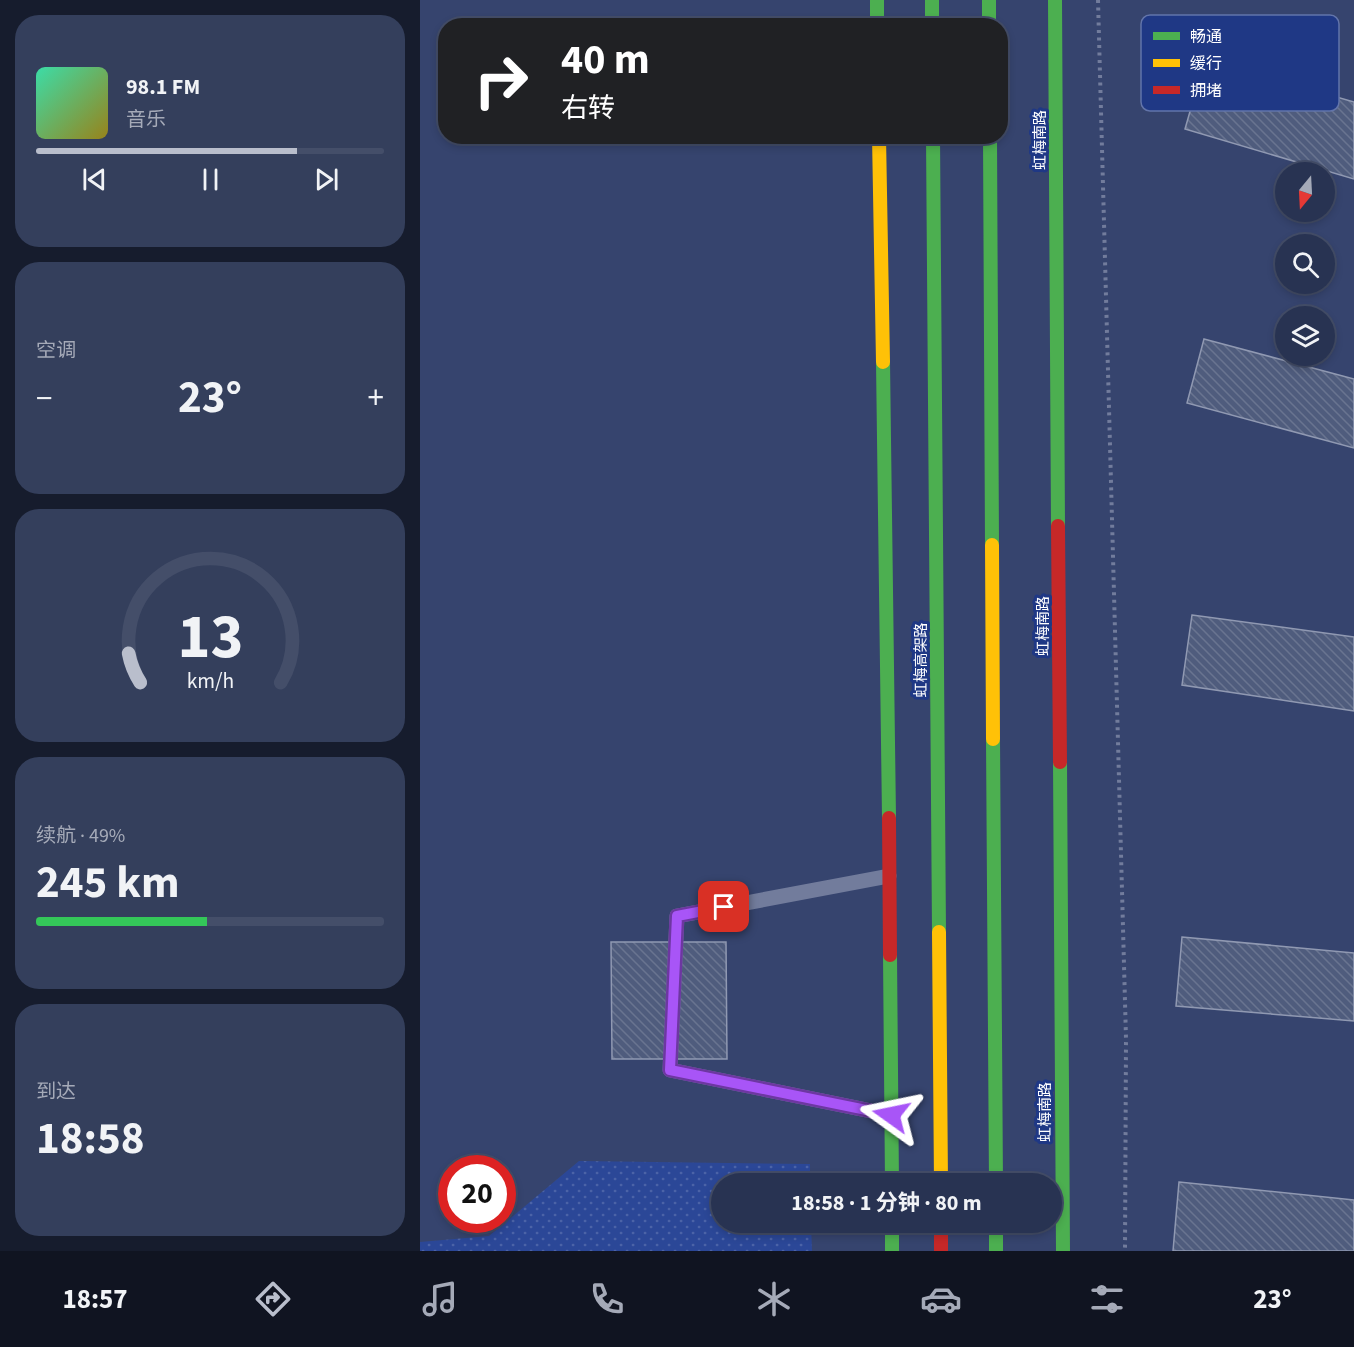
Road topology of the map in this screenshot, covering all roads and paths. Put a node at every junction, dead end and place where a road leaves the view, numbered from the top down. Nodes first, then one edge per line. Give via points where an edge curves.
1 (877, 0) edge
2 (932, 0) edge
3 (989, 0) edge
4 (1055, 0) edge
5 (1098, 0) edge
6 (877, 18) edge
7 (932, 18) edge
8 (989, 18) edge
9 (879, 144) edge
10 (933, 144) edge
11 (990, 144) edge
12 (889, 876) junction
13 (891, 1115) junction
14 (892, 1173) edge
15 (941, 1173) edge
16 (996, 1173) edge
17 (892, 1233) edge
18 (941, 1233) edge
19 (996, 1233) edge
20 (892, 1251) edge
21 (941, 1251) edge
22 (996, 1251) edge
23 (1063, 1251) edge
24 (1125, 1251) edge

1 - 6 main road
2 - 7 main road
3 - 8 main road
4 - 23 main road, 虹梅南路
5 - 24 path via 1126,1039
9 - 12 main road
10 - 15 main road, 虹梅高架路
11 - 16 main road
12 - 13 main road
12 - 13 lane via 677,916 670,1070
13 - 14 main road
17 - 20 main road
18 - 21 main road
19 - 22 main road

